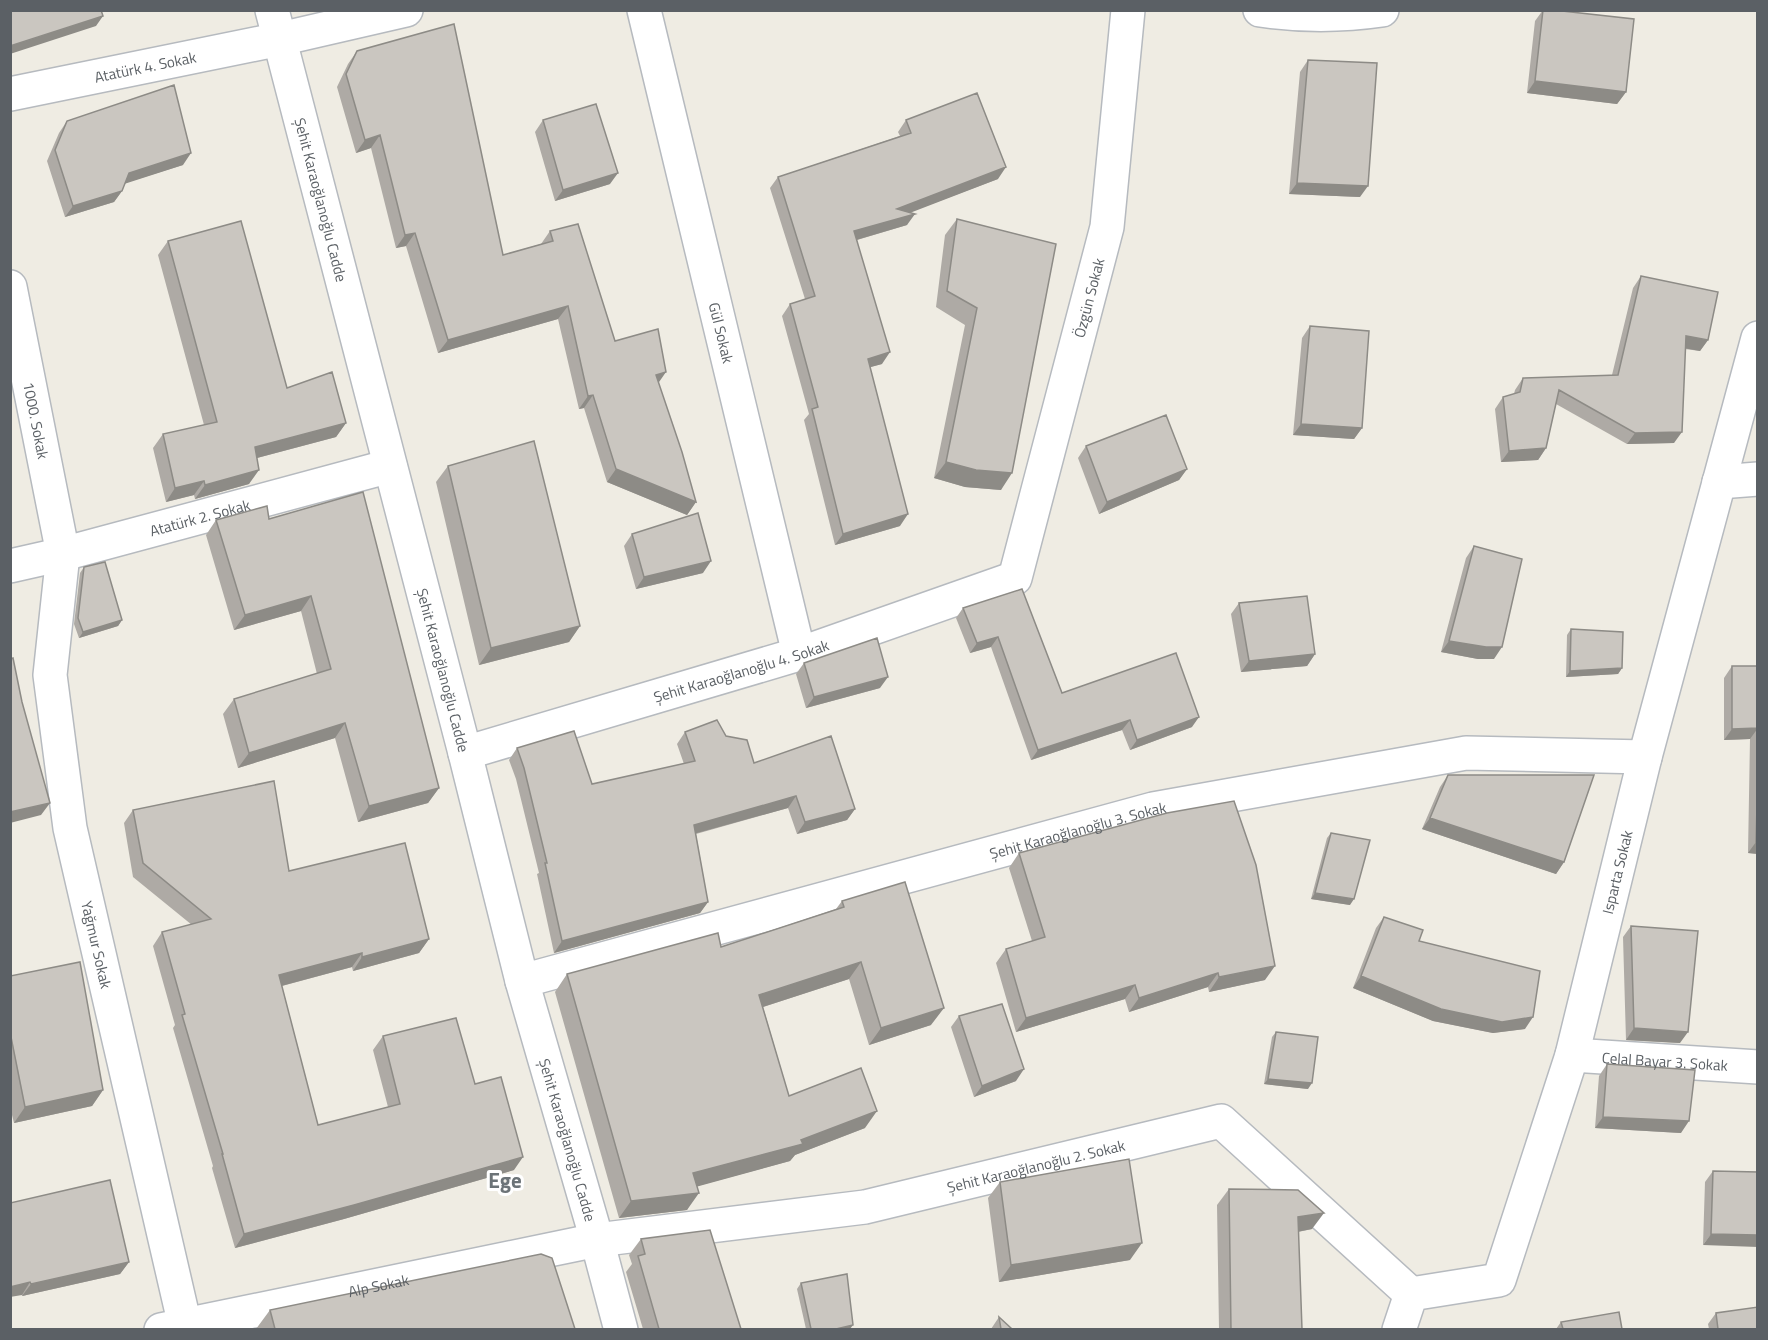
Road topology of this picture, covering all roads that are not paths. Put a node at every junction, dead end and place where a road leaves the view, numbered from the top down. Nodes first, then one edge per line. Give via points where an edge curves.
1 (406, 10) edge
2 (644, 10) edge
3 (1128, 10) edge
4 (1260, 10) edge
5 (1382, 10) edge
6 (276, 25) edge
7 (10, 94) edge
8 (10, 287) edge
9 (1758, 338) edge
10 (390, 466) junction
11 (1758, 478) edge
12 (1719, 482) junction
13 (63, 554) junction
14 (10, 566) edge
15 (1015, 578) joint
16 (799, 654) junction
17 (465, 753) junction
18 (1645, 757) junction
19 (522, 981) junction
20 (1572, 1055) junction
21 (1758, 1067) edge
22 (597, 1240) junction
23 (1411, 1294) junction
24 (177, 1328) edge
25 (621, 1329) edge
26 (1399, 1329) edge

1 - 6 street, Atatürk 4. Sokak
2 - 16 street, Gül Sokak
3 - 15 street, Özgün Sokak via 1107,227
4 - 5 street via 1340,15
6 - 7 street, Atatürk 4. Sokak
6 - 10 street, Şehit Karaoğlanoğlu Cadde
8 - 13 street, 1000. Sokak
9 - 12 street, Isparta Sokak
10 - 13 street, Atatürk 2. Sokak
10 - 17 street, Şehit Karaoğlanoğlu Cadde
11 - 12 street
12 - 18 street, Isparta Sokak
13 - 14 street, Atatürk 2. Sokak
13 - 24 street, Yağmur Sokak via 50,675 70,828
15 - 16 street, Şehit Karaoğlanoğlu 4. Sokak
16 - 17 street, Şehit Karaoğlanoğlu 4. Sokak
17 - 19 street, Şehit Karaoğlanoğlu Cadde
18 - 19 street, Şehit Karaoğlanoğlu 3. Sokak via 1466,753 1153,809
18 - 20 street, Isparta Sokak
19 - 22 street, Şehit Karaoğlanoğlu Cadde
20 - 21 street, Celal Bayar 3. Sokak
20 - 23 street, Isparta Sokak via 1499,1280
22 - 23 street, Şehit Karaoğlanoğlu 2. Sokak via 865,1207 1221,1121
22 - 24 street, Alp Sokak
22 - 25 street, Şehit Karaoğlanoğlu Cadde
23 - 26 street

